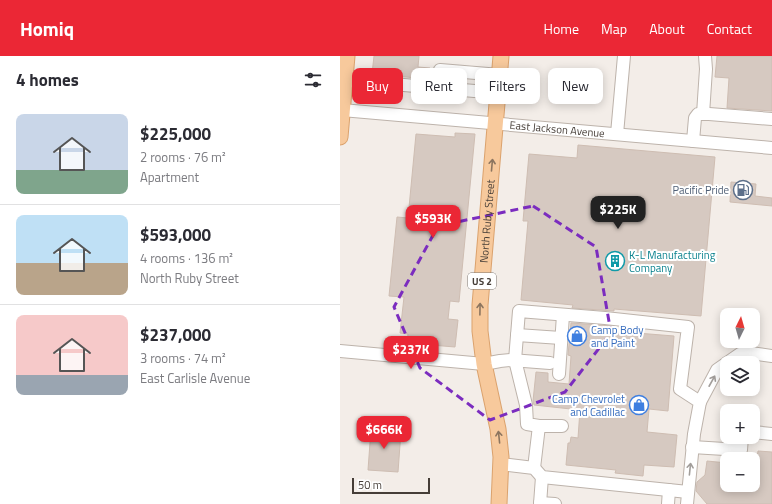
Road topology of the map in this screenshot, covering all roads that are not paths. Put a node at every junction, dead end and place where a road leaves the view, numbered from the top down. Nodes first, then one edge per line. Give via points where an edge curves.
1 (347, 56) edge
2 (502, 56) edge
3 (624, 56) edge
4 (705, 56) edge
5 (501, 68) edge
6 (345, 80) junction
7 (411, 86) edge
8 (497, 104) edge
9 (342, 110) junction
10 (703, 114) junction
11 (772, 119) edge
12 (496, 124) junction
13 (618, 134) junction
14 (340, 137) edge
15 (693, 141) junction
16 (772, 148) edge
17 (563, 315) junction
18 (517, 334) junction
19 (561, 338) junction
20 (340, 352) edge
21 (737, 356) edge
22 (772, 356) edge
23 (515, 360) junction
24 (550, 363) dead end
25 (484, 364) junction
26 (720, 368) edge
27 (559, 374) dead end
28 (700, 402) junction
29 (539, 426) junction
30 (562, 426) dead end
31 (760, 433) edge
32 (772, 434) edge
33 (741, 444) edge
34 (692, 447) junction
35 (501, 464) junction
36 (538, 472) junction
37 (669, 490) junction
38 (688, 492) junction
39 (540, 503) edge
40 (500, 504) edge
41 (555, 504) edge
42 (668, 504) edge
43 (687, 504) edge

1 - 6 main road
2 - 5 main road, North Ruby Street / US 2
3 - 13 street
4 - 10 street
6 - 7 street
6 - 9 main road
8 - 12 main road, North Ruby Street / US 2
9 - 12 street, East Jackson Avenue
9 - 14 main road
10 - 11 street
10 - 15 street via 698,114 695,118
12 - 13 street, East Jackson Avenue
25 -> 12 main road, North Ruby Street / US 2 via 480,305
13 - 15 street, East Jackson Avenue
15 - 16 street, East Jackson Avenue
17 - 18 street via 519,311
17 - 19 street
17 - 28 street via 688,327 680,388
18 - 19 street
18 - 23 street
19 - 27 street
20 - 25 street
21 - 22 street via 750,353
23 - 24 street
23 - 25 street
23 - 29 street via 526,405 527,424
35 -> 25 main road, North Ruby Street / US 2 via 498,429
28 -> 26 street
28 - 34 street
29 - 30 street
29 - 36 street
31 - 32 street
33 - 34 street via 741,450
38 -> 34 street
35 - 36 street
35 - 40 main road, North Ruby Street / US 2
36 - 37 street
36 - 39 street
37 - 38 street
37 - 42 street
38 - 43 street
39 - 41 street

